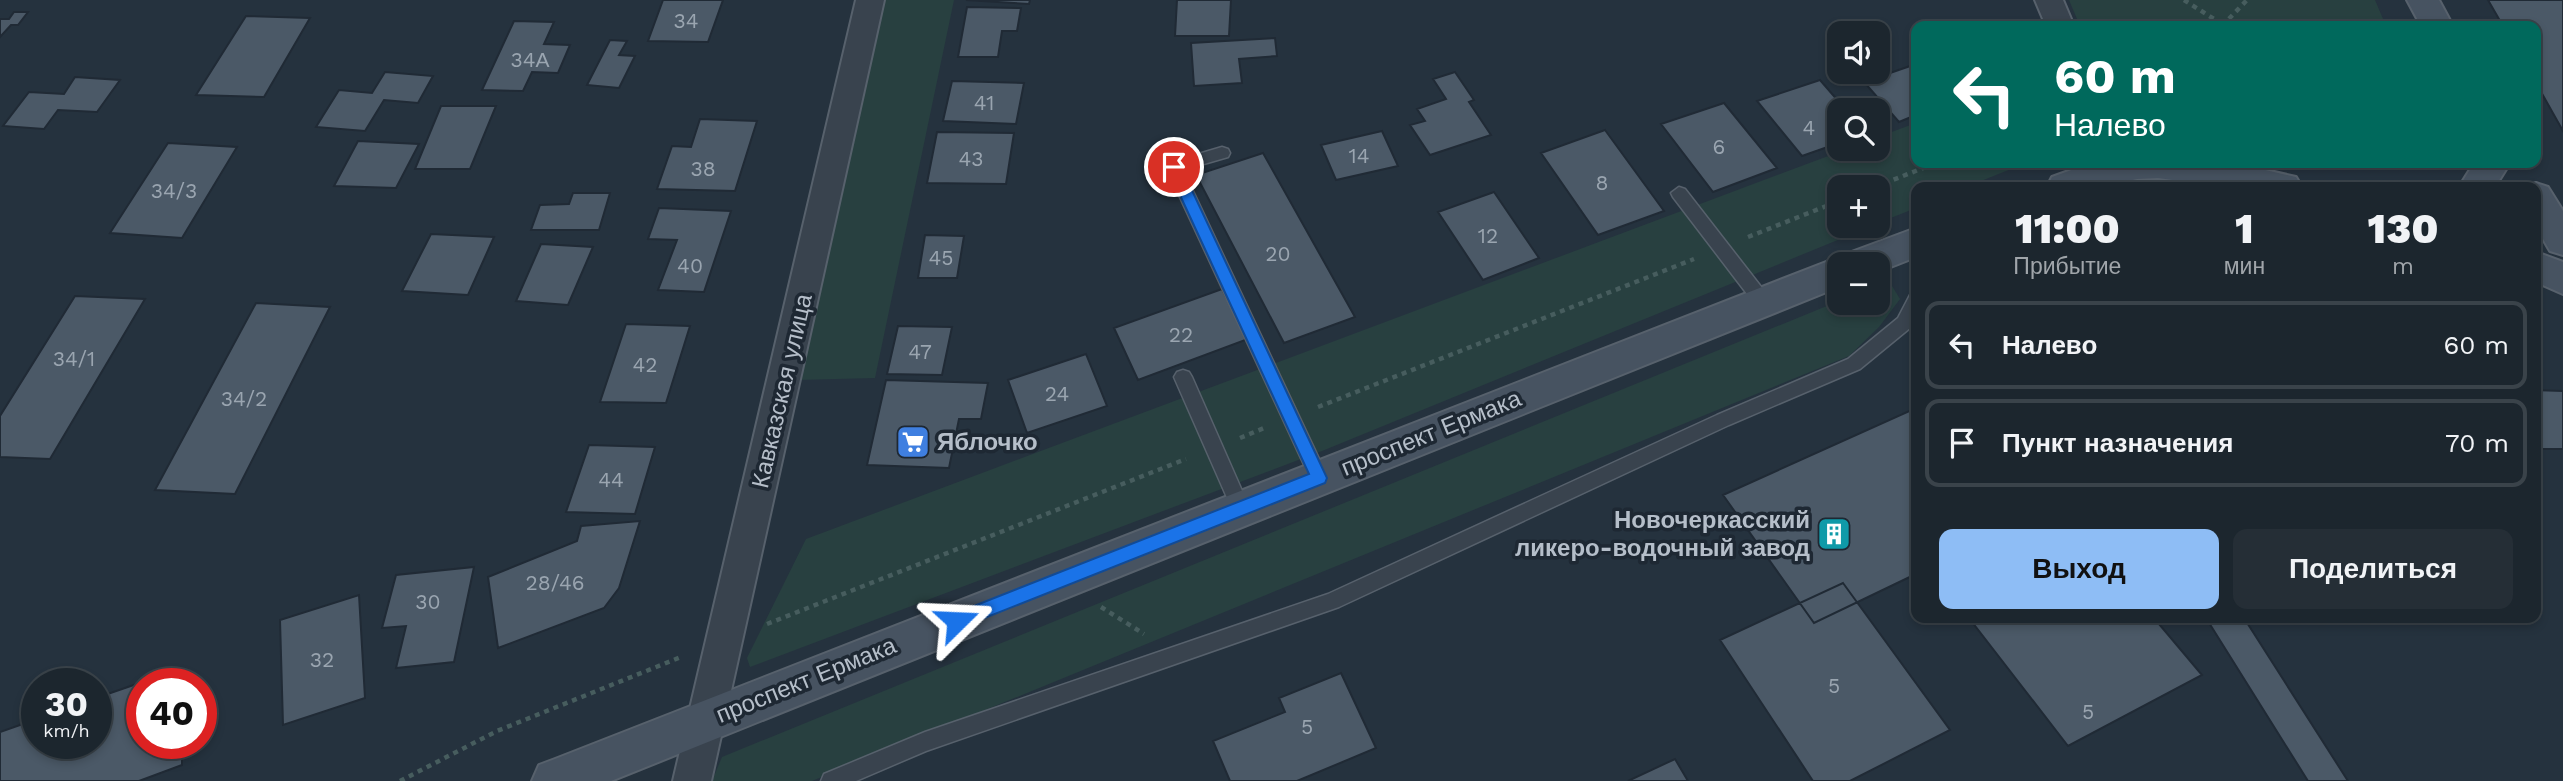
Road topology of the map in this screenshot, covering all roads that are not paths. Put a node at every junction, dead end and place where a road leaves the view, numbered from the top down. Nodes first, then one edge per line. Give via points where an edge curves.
1 (870, 0) edge
2 (2049, 0) edge
3 (2423, 0) edge
4 (2058, 21) edge
5 (2434, 21) edge
6 (1222, 153) dead end
7 (2109, 168) edge
8 (2182, 168) edge
9 (2076, 182) edge
10 (2258, 182) edge
11 (1679, 192) dead end
12 (2541, 205) edge
13 (2563, 241) edge
14 (1911, 244) edge
15 (1890, 252) edge
16 (2541, 268) edge
17 (1827, 277) edge
18 (2563, 279) edge
19 (1763, 302) junction
20 (1911, 310) edge
21 (1183, 377) dead end
22 (1319, 478) junction
23 (1241, 509) junction
24 (708, 719) junction
25 (555, 781) edge
26 (692, 781) edge
27 (831, 781) edge

1 - 24 street, Кавказская улица
2 - 4 street
3 - 5 street
6 - 22 lane via 1174,167
7 - 9 street
8 - 10 street
11 - 19 lane
12 - 13 street
14 - 15 street
16 - 18 street
17 - 19 street, проспект Ермака
19 - 22 street, проспект Ермака
20 - 27 lane via 1904,323 1854,364 1332,601 925,742
21 - 23 lane
22 - 23 street, проспект Ермака
23 - 24 street, проспект Ермака
24 - 25 street, проспект Ермака
24 - 26 street, Кавказская улица

